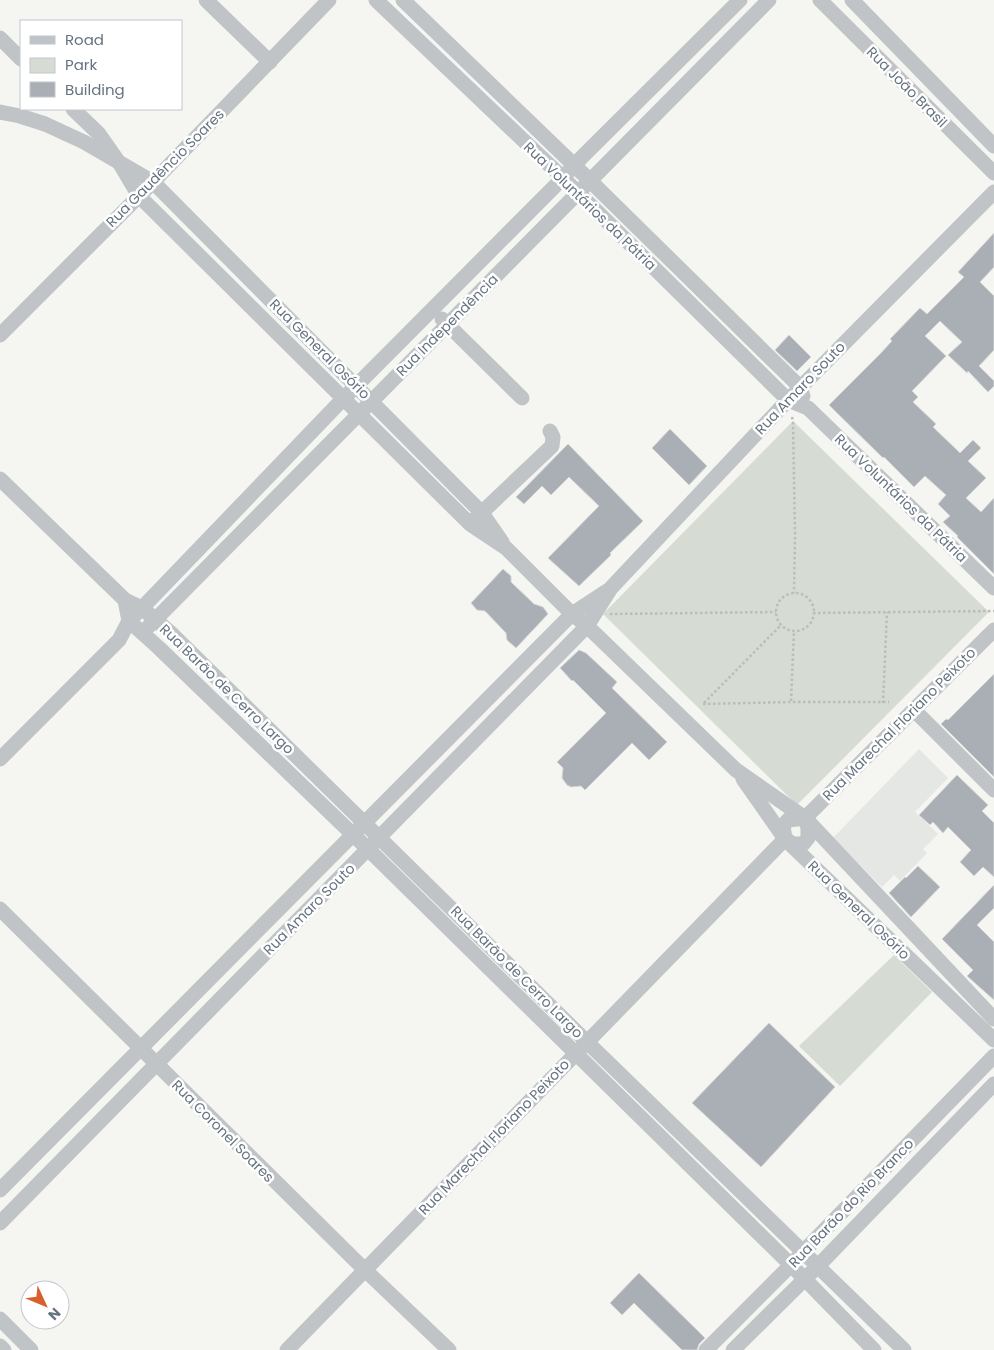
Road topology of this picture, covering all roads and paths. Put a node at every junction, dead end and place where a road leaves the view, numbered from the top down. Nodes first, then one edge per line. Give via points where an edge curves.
1 (206, 0) edge
2 (329, 0) edge
3 (376, 0) edge
4 (403, 0) edge
5 (740, 0) edge
6 (769, 0) edge
7 (820, 0) edge
8 (852, 0) edge
9 (439, 35) junction
10 (0, 38) edge
11 (426, 48) junction
12 (20, 58) edge
13 (270, 62) junction
14 (647, 93) junction
15 (662, 109) junction
16 (74, 110) edge
17 (0, 112) edge
18 (994, 146) edge
19 (120, 164) junction
20 (574, 165) junction
21 (994, 173) edge
22 (562, 178) junction
23 (590, 181) junction
24 (153, 182) junction
25 (994, 192) edge
26 (578, 193) junction
27 (139, 196) junction
28 (221, 250) junction
29 (209, 265) junction
30 (432, 309) junction
31 (722, 311) junction
32 (711, 324) junction
33 (448, 325) junction
34 (0, 335) edge
35 (356, 386) junction
36 (800, 387) junction
37 (522, 398) dead end
38 (343, 399) junction
39 (788, 400) junction
40 (372, 402) junction
41 (808, 408) junction
42 (359, 415) junction
43 (550, 431) dead end
44 (272, 473) junction
45 (0, 479) edge
46 (287, 488) junction
47 (482, 513) junction
48 (470, 524) junction
49 (506, 548) junction
50 (611, 588) junction
51 (994, 588) edge
52 (794, 593) junction
53 (125, 600) junction
54 (142, 608) junction
55 (994, 611) edge
56 (776, 612) junction
57 (887, 612) junction
58 (814, 613) junction
59 (572, 614) junction
60 (603, 614) dead end
61 (156, 620) junction
62 (129, 621) junction
63 (781, 625) junction
64 (587, 626) junction
65 (794, 630) junction
66 (994, 630) edge
67 (142, 633) junction
68 (119, 640) junction
69 (194, 656) junction
70 (182, 669) junction
71 (791, 702) junction
72 (884, 702) junction
73 (889, 702) dead end
74 (914, 710) junction
75 (296, 756) junction
76 (0, 759) edge
77 (284, 768) junction
78 (736, 770) junction
79 (994, 790) edge
80 (805, 818) junction
81 (364, 824) junction
82 (354, 835) junction
83 (380, 837) junction
84 (784, 839) junction
85 (368, 849) junction
86 (0, 910) edge
87 (513, 969) junction
88 (502, 981) junction
89 (994, 1019) edge
90 (994, 1040) edge
91 (587, 1042) junction
92 (141, 1048) junction
93 (575, 1054) junction
94 (994, 1056) edge
95 (156, 1065) junction
96 (994, 1084) edge
97 (694, 1146) junction
98 (682, 1159) junction
99 (722, 1173) junction
100 (710, 1186) junction
101 (0, 1190) edge
102 (0, 1223) edge
103 (803, 1252) junction
104 (791, 1266) junction
105 (818, 1266) junction
106 (365, 1270) junction
107 (804, 1279) junction
108 (0, 1319) edge
109 (0, 1346) edge
110 (4, 1350) edge
111 (31, 1350) edge
112 (288, 1350) edge
113 (449, 1350) edge
114 (706, 1350) edge
115 (733, 1350) edge
116 (874, 1350) edge
117 (904, 1350) edge

1 - 13 street
2 - 13 street, Rua Gaudêncio Soares
3 - 11 street, Rua Voluntários da Pátria
4 - 9 street, Rua Voluntários da Pátria
5 - 14 street, Rua Independência
6 - 15 street, Rua Independência
7 - 21 street, Rua João Brasil
8 - 18 street, Rua João Brasil
9 - 11 street
9 - 20 street, Rua Voluntários da Pátria
10 - 12 street
11 - 22 street, Rua Voluntários da Pátria
13 - 24 street, Rua Gaudêncio Soares
14 - 15 street
14 - 20 street, Rua Independência
15 - 23 street, Rua Independência
16 - 19 street, Rua General Osório via 99,134
17 - 19 street via 45,124
19 - 24 street, Rua General Osório
19 - 27 street, Rua General Osório
20 - 22 street, Rua Independência
20 - 23 street, Rua Voluntários da Pátria
22 - 26 street, Rua Voluntários da Pátria
22 - 30 street, Rua Independência
23 - 26 street, Rua Independência
23 - 31 street, Rua Voluntários da Pátria
24 - 27 street, Rua Gaudêncio Soares
24 - 28 street, Rua General Osório
25 - 36 street, Rua Amaro Souto
26 - 32 street, Rua Voluntários da Pátria
26 - 33 street, Rua Independência
27 - 29 street, Rua General Osório
27 - 34 street, Rua Gaudêncio Soares
28 - 29 street
28 - 35 street, Rua General Osório
29 - 38 street, Rua General Osório
30 - 33 street
30 - 35 street, Rua Independência
31 - 32 street
31 - 36 street, Rua Voluntários da Pátria
32 - 39 street, Rua Voluntários da Pátria
33 - 37 street
33 - 40 street, Rua Independência
35 - 38 street, Rua Independência
35 - 40 street, Rua General Osório
36 - 39 street, Rua Amaro Souto
36 - 41 street, Rua Voluntários da Pátria
38 - 42 street, Rua General Osório
38 - 44 street, Rua Independência
39 - 41 street, Rua Voluntários da Pátria
39 - 50 street, Rua Amaro Souto
39 - 52 path via 793,421
40 - 42 street, Rua Independência
40 - 47 street, Rua General Osório
41 - 51 street, Rua Voluntários da Pátria
42 - 46 street, Rua Independência
42 - 48 street, Rua General Osório
43 - 47 street via 554,437 552,446
44 - 46 street
44 - 54 street, Rua Independência
45 - 53 street, Rua Barão de Cerro Largo
46 - 61 street, Rua Independência
47 - 48 street
47 - 49 street, Rua General Osório
48 - 49 street, Rua General Osório
49 - 59 street, Rua General Osório
50 - 59 street, Rua Amaro Souto
50 - 64 street, Rua Amaro Souto
52 - 56 path via 779,601
52 - 58 path via 806,596
53 - 54 street, Rua Barão de Cerro Largo
53 - 62 street
54 - 61 street, Rua Barão de Cerro Largo
54 - 62 street, Rua Independência
55 - 57 path
56 - 60 path
56 - 63 path
57 - 58 path
57 - 72 path
58 - 65 path via 810,623
59 - 64 street, Rua General Osório
59 - 81 street, Rua Amaro Souto
61 - 67 street, Rua Independência
61 - 69 street, Rua Barão de Cerro Largo
62 - 67 street, Rua Barão de Cerro Largo
62 - 68 street, Rua Independência
63 - 65 path
63 - 71 path via 703,704
64 - 78 street, Rua General Osório
64 - 83 street, Rua Amaro Souto
65 - 71 path
66 - 74 street, Rua Marechal Floriano Peixoto
67 - 68 street, Rua Independência
67 - 70 street, Rua Barão de Cerro Largo
68 - 76 street, Rua Independência
69 - 70 street
69 - 75 street, Rua Barão de Cerro Largo
70 - 77 street, Rua Barão de Cerro Largo
71 - 72 path
72 - 73 path
74 - 79 street
74 - 80 street, Rua Marechal Floriano Peixoto
75 - 77 street
75 - 81 street, Rua Barão de Cerro Largo
77 - 82 street, Rua Barão de Cerro Largo
78 - 80 street, Rua General Osório
78 - 84 street, Rua General Osório
80 - 84 street via 808,838 803,844 793,844
80 - 89 street, Rua General Osório
81 - 82 street, Rua Amaro Souto
81 - 83 street, Rua Barão de Cerro Largo
82 - 85 street, Rua Barão de Cerro Largo
82 - 92 street, Rua Amaro Souto
83 - 85 street, Rua Amaro Souto
83 - 87 street, Rua Barão de Cerro Largo
84 - 90 street, Rua General Osório
84 - 91 street, Rua Marechal Floriano Peixoto
85 - 88 street, Rua Barão de Cerro Largo
85 - 95 street, Rua Amaro Souto
86 - 92 street, Rua Coronel Soares
87 - 88 street
87 - 91 street, Rua Barão de Cerro Largo
88 - 93 street, Rua Barão de Cerro Largo
91 - 93 street, Rua Marechal Floriano Peixoto
91 - 97 street, Rua Barão de Cerro Largo
92 - 95 street, Rua Coronel Soares
92 - 101 street, Rua Amaro Souto
93 - 98 street, Rua Barão de Cerro Largo
93 - 106 street, Rua Marechal Floriano Peixoto
94 - 103 street, Rua Barão do Rio Branco
95 - 102 street, Rua Amaro Souto
95 - 106 street, Rua Coronel Soares
96 - 105 street, Rua Barão do Rio Branco
97 - 98 street
97 - 99 street, Rua Barão de Cerro Largo
98 - 100 street, Rua Barão de Cerro Largo
99 - 100 street
99 - 103 street, Rua Barão de Cerro Largo
100 - 104 street, Rua Barão de Cerro Largo
103 - 104 street, Rua Barão do Rio Branco
103 - 105 street, Rua Barão de Cerro Largo
104 - 107 street, Rua Barão de Cerro Largo
104 - 114 street, Rua Barão do Rio Branco
105 - 107 street, Rua Barão do Rio Branco
105 - 117 street, Rua Barão de Cerro Largo
106 - 112 street, Rua Marechal Floriano Peixoto
106 - 113 street, Rua Coronel Soares
107 - 115 street, Rua Barão do Rio Branco
107 - 116 street, Rua Barão de Cerro Largo
108 - 111 street
109 - 110 street

